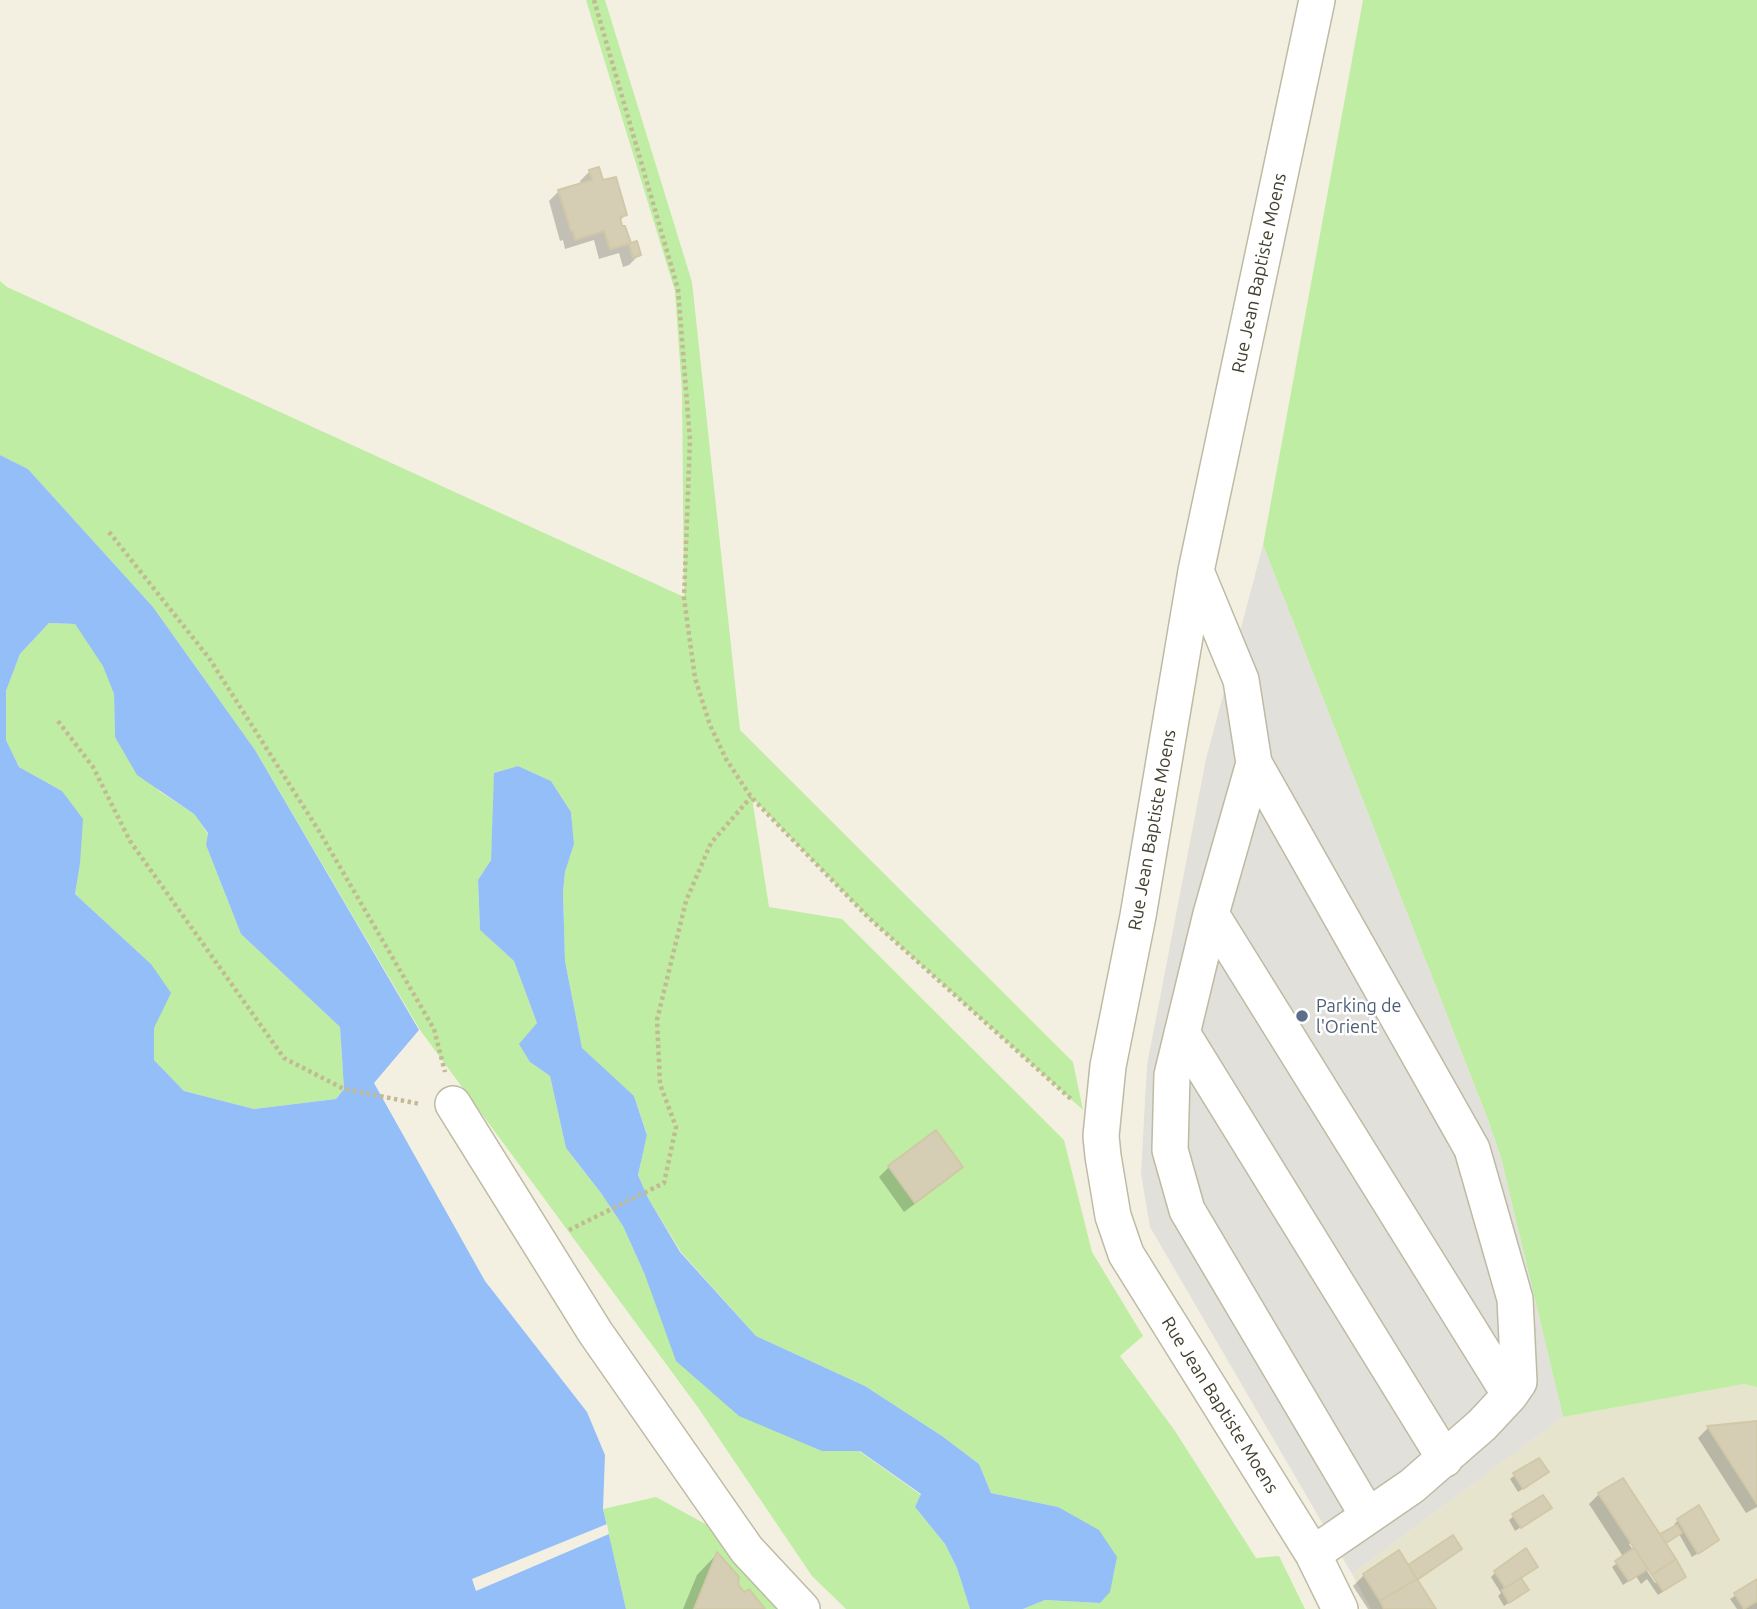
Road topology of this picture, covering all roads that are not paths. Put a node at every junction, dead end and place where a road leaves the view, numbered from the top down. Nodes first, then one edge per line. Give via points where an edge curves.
1 (1317, 0) edge
2 (1196, 571) junction
3 (1254, 763) junction
4 (1211, 914) junction
5 (1182, 1033) junction
6 (453, 1104) road end
7 (1510, 1395) junction
8 (1446, 1459) junction
9 (1368, 1516) junction
10 (1313, 1554) junction
11 (802, 1609) edge
12 (1340, 1609) edge

1 - 2 street, Rue Jean Baptiste Moens
2 - 3 street via 1241,680
2 - 10 street, Rue Jean Baptiste Moens via 1108,1066 1101,1136 1105,1176 1126,1254
3 - 4 street
3 - 7 street via 1472,1149 1515,1298 1519,1382
4 - 5 street
4 - 7 street
5 - 8 street
5 - 9 street via 1172,1075 1170,1150 1186,1210
6 - 11 street via 595,1332 747,1550
7 - 8 street
8 - 9 street
9 - 10 street
10 - 12 street, Rue Jean Baptiste Moens

